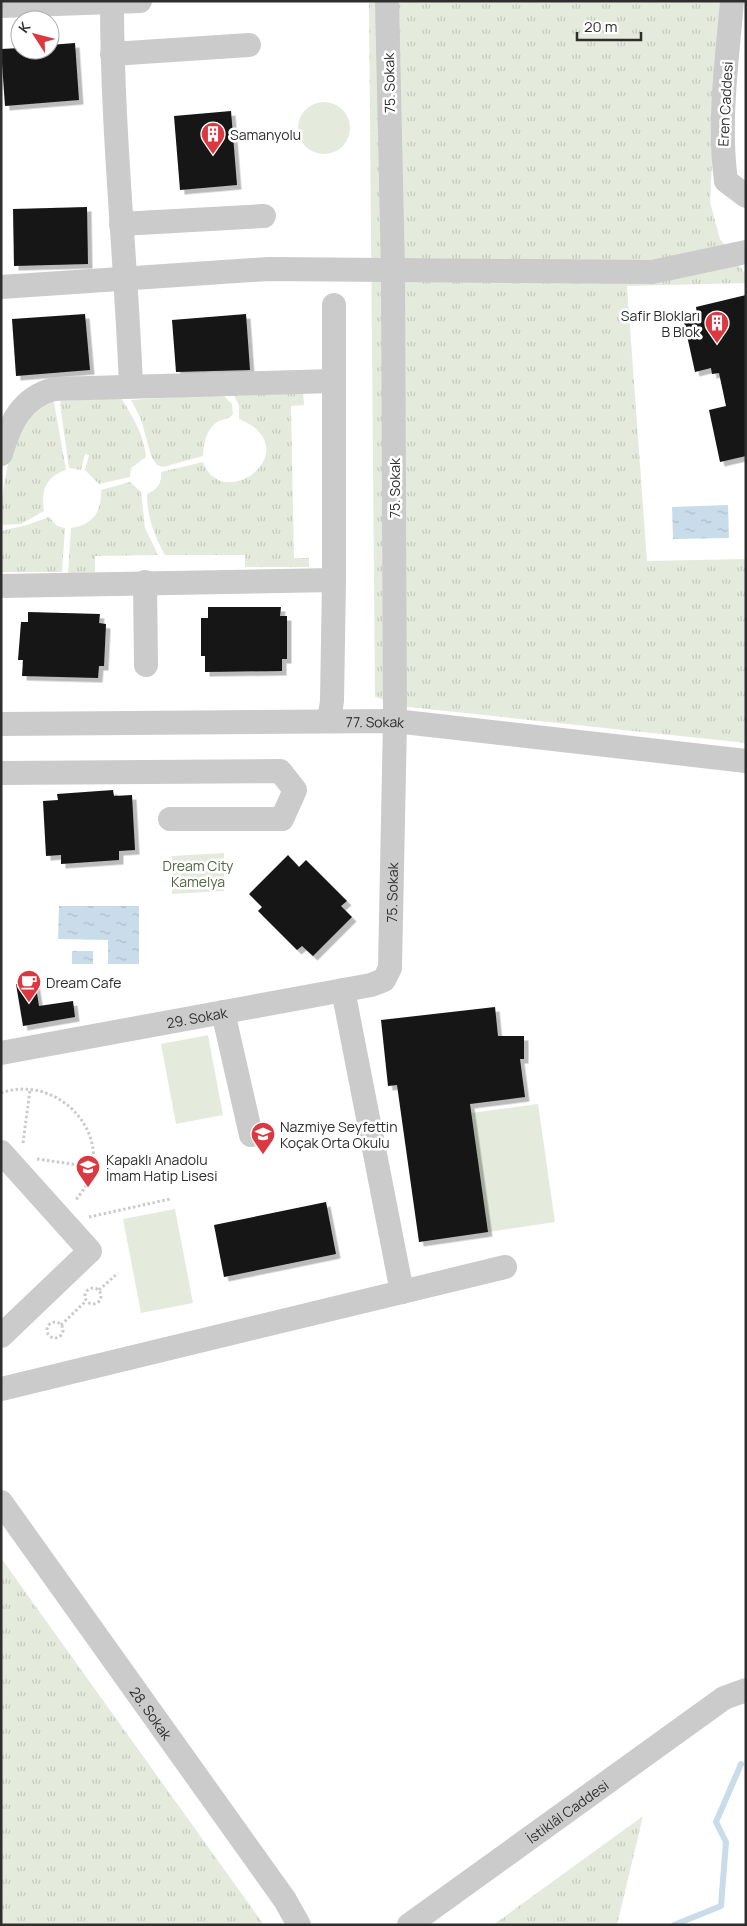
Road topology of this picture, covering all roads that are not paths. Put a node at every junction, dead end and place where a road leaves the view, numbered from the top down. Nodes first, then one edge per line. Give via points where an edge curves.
1 (140, 1) edge
2 (387, 1) edge
3 (732, 1) edge
4 (112, 2) edge
5 (49, 3) edge
6 (1, 6) edge
7 (249, 45) dead end
8 (112, 54) junction
9 (746, 196) edge
10 (264, 216) dead end
11 (121, 224) junction
12 (746, 252) edge
13 (393, 272) junction
14 (127, 278) junction
15 (1, 287) edge
16 (334, 305) dead end
17 (334, 381) junction
18 (131, 386) junction
19 (1, 454) edge
20 (334, 580) junction
21 (145, 582) junction
22 (1, 586) edge
23 (146, 665) dead end
24 (329, 720) junction
25 (395, 721) junction
26 (1, 724) edge
27 (746, 761) edge
28 (1, 773) edge
29 (170, 820) dead end
30 (388, 975) joint
31 (343, 990) junction
32 (223, 1012) junction
33 (1, 1053) edge
34 (251, 1136) dead end
35 (8, 1154) edge
36 (505, 1267) dead end
37 (402, 1292) junction
38 (1, 1336) edge
39 (1, 1389) edge
40 (1, 1502) edge
41 (735, 1694) edge
42 (299, 1925) edge
43 (409, 1925) edge

1 - 4 street
2 - 13 street, 75. Sokak
3 - 9 street, Eren Caddesi via 723,150 726,182
4 - 5 street
4 - 8 street
5 - 6 street
7 - 8 street
8 - 11 street
10 - 11 street
11 - 14 street
12 - 13 street via 652,272
13 - 14 street via 268,269
13 - 25 street, 75. Sokak
14 - 15 street
14 - 18 street
16 - 17 street
17 - 18 street
17 - 20 street
18 - 19 street via 63,387 36,395 12,420
20 - 21 street
20 - 24 street
21 - 22 street
21 - 23 street
24 - 25 street, 77. Sokak
24 - 26 street, 77. Sokak
25 - 27 street, 77. Sokak
25 - 30 street, 75. Sokak via 392,960
28 - 29 street via 280,771 295,790 282,819
30 - 31 street, 29. Sokak via 377,983
31 - 32 street, 29. Sokak
31 - 37 street
32 - 33 street, 29. Sokak
32 - 34 street
35 - 38 street via 90,1251
36 - 37 street
37 - 39 street
40 - 42 street, 28. Sokak via 285,1900
41 - 43 street, İstiklâl Caddesi

